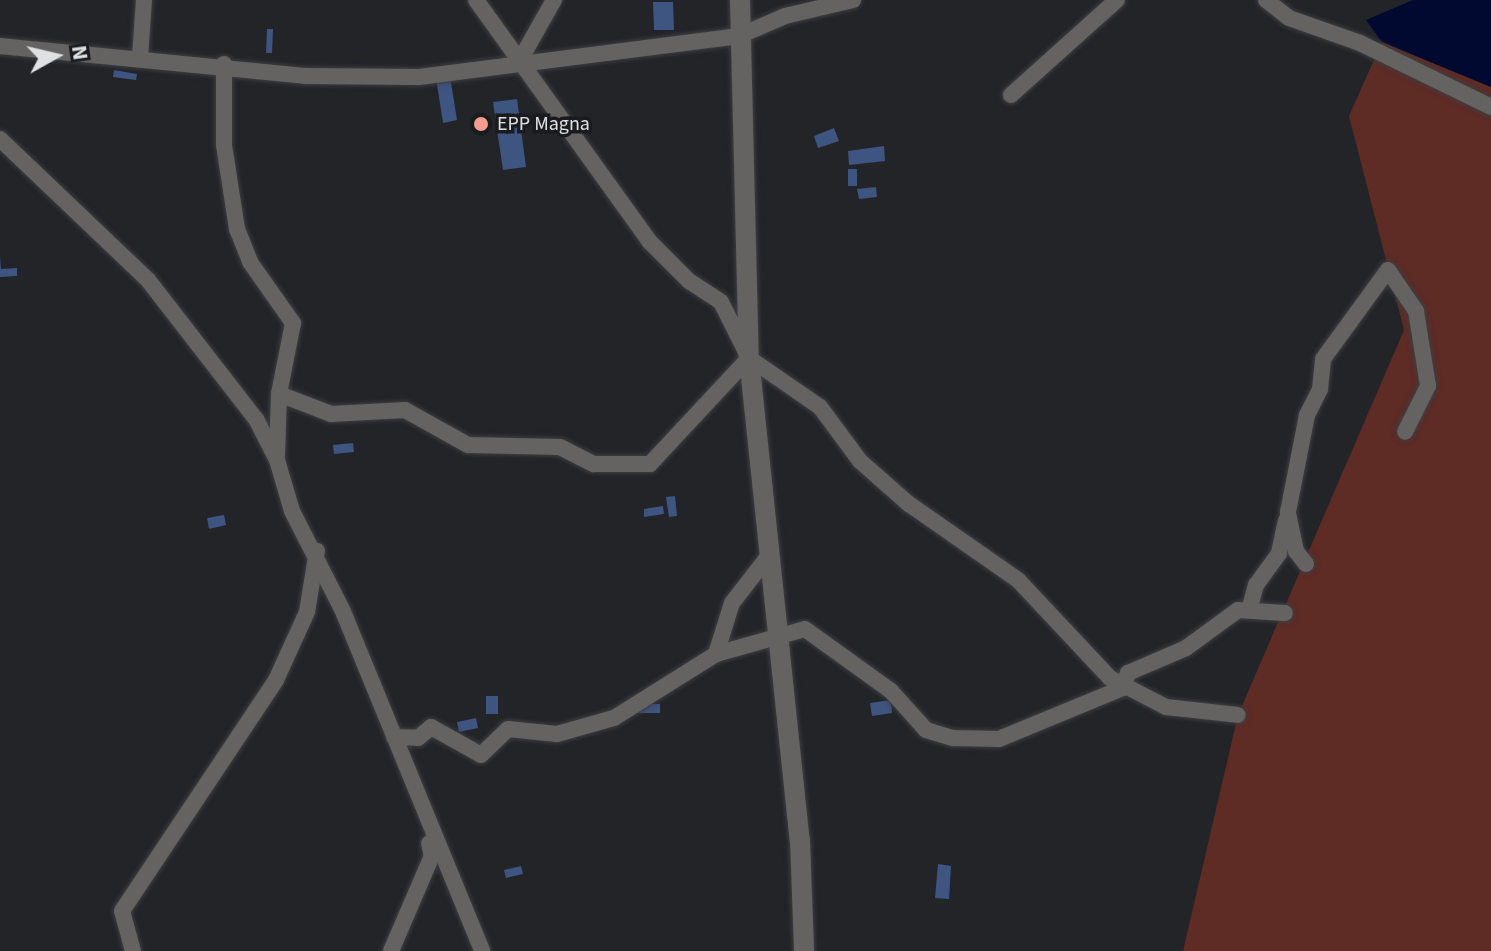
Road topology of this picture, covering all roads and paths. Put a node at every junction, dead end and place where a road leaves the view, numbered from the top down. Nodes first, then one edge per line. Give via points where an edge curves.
1 (144, 0) edge
2 (476, 0) edge
3 (554, 0) edge
4 (740, 0) edge
5 (786, 0) edge
6 (853, 0) edge
7 (1117, 0) edge
8 (1266, 0) edge
9 (769, 21) junction
10 (739, 36) junction
11 (0, 46) edge
12 (140, 57) junction
13 (519, 62) junction
14 (224, 64) junction
15 (1011, 95) dead end
16 (1491, 107) edge
17 (0, 139) edge
18 (749, 358) junction
19 (279, 394) junction
20 (1405, 432) dead end
21 (277, 460) junction
22 (1288, 512) junction
23 (317, 551) junction
24 (770, 554) junction
25 (1306, 564) dead end
26 (1250, 607) junction
27 (1285, 613) dead end
28 (779, 634) junction
29 (716, 654) junction
30 (1123, 688) junction
31 (1238, 715) dead end
32 (394, 737) junction
33 (425, 822) junction
34 (133, 951) edge
35 (391, 951) edge
36 (482, 951) edge
37 (804, 951) edge

1 - 12 street
2 - 13 street
3 - 13 street
4 - 10 street
5 - 9 street
6 - 9 street
7 - 15 street
8 - 16 street via 1289,18 1360,43
9 - 10 street
10 - 13 street
10 - 18 street
11 - 12 street
12 - 14 street
13 - 14 street via 366,79
13 - 18 street via 649,241 721,302
14 - 19 street via 224,145 237,229 250,262 293,323
17 - 21 street via 148,280 256,419
18 - 19 street via 707,397 672,444 638,467 594,464 560,447 468,445 405,410 331,414
18 - 24 street
18 - 30 street via 820,407 860,461 909,504 1018,580 1092,663
19 - 21 street
20 - 22 street via 1428,386 1416,311 1388,270 1323,359
21 - 23 street via 292,511
22 - 25 street via 1296,551
22 - 26 street via 1279,553 1256,585
23 - 32 street
23 - 34 street via 307,612 276,680 122,911
24 - 28 street
24 - 29 street via 732,603
26 - 27 street
26 - 30 street via 1186,648 1128,673
28 - 29 street
28 - 30 street via 805,629 891,691 926,730 953,738 1014,736 1043,718
28 - 37 street via 800,840
29 - 32 street via 614,718 557,734 508,729 481,755 431,727 418,738
30 - 31 street via 1166,707
32 - 33 street
33 - 35 street via 432,856
33 - 36 street

